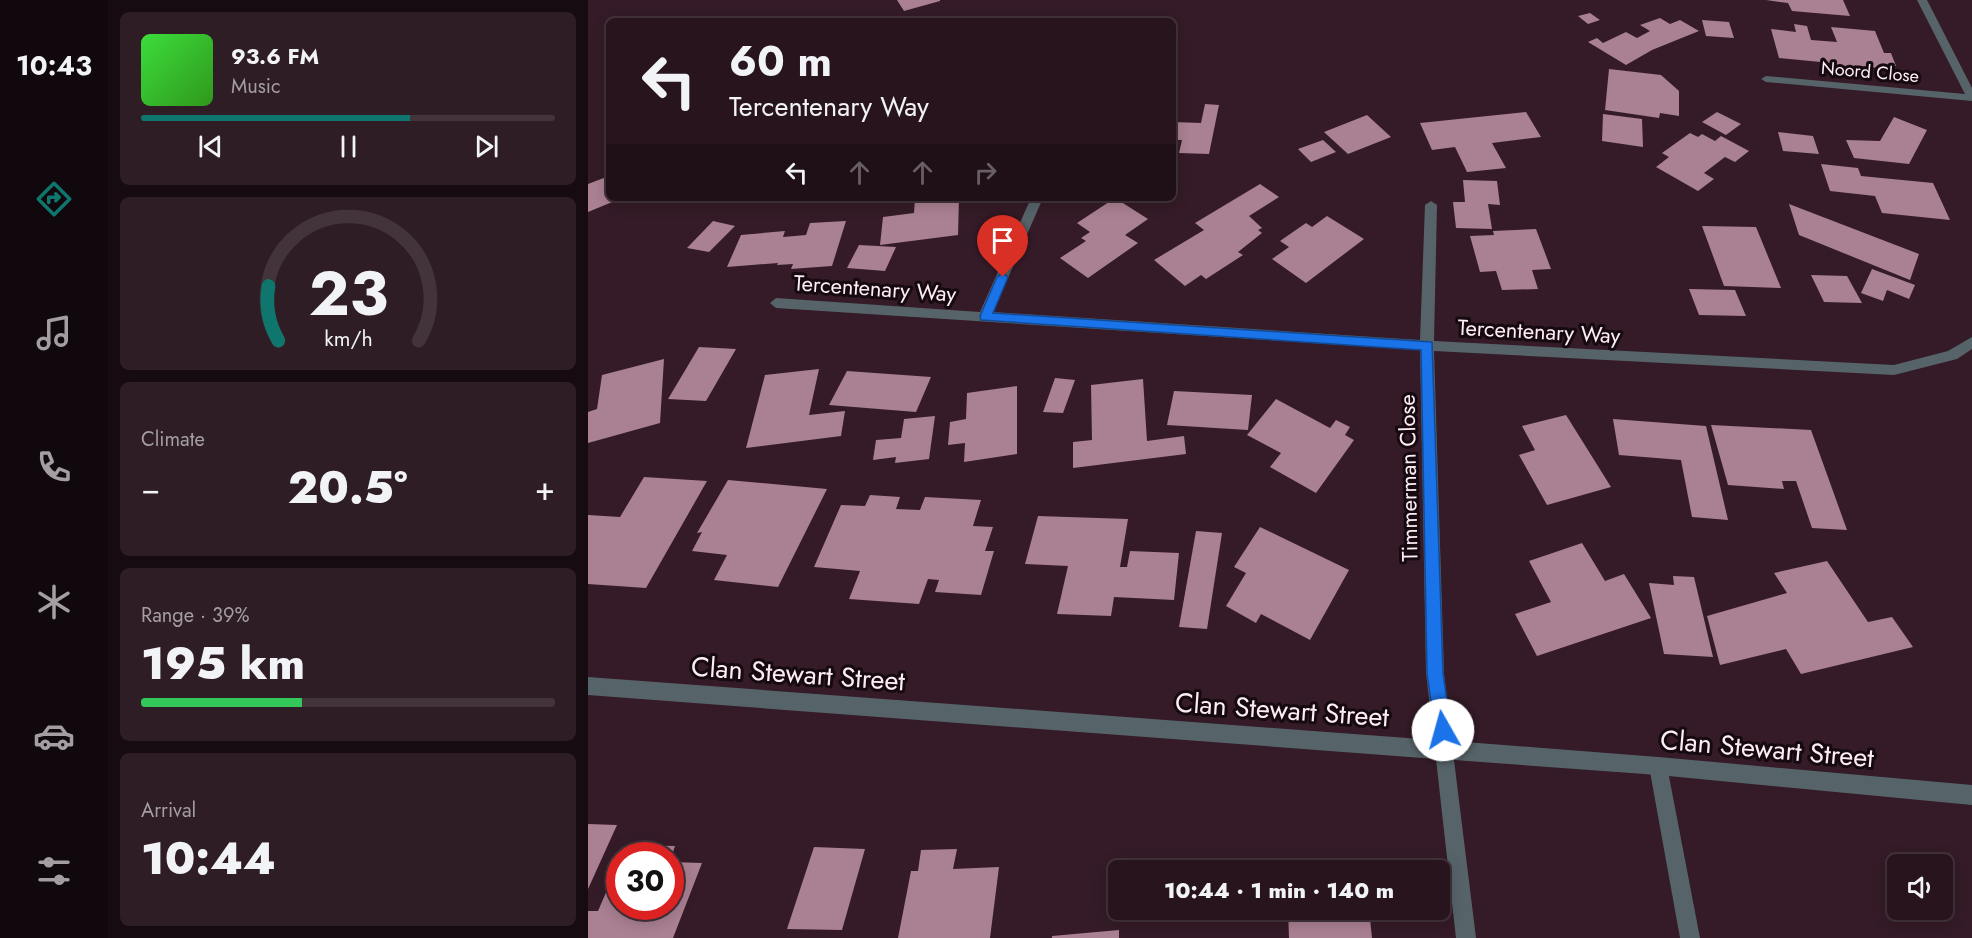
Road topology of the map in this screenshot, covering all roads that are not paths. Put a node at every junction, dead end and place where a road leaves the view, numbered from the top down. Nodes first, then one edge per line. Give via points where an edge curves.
1 (1922, 0) edge
2 (1766, 79) dead end
3 (1972, 98) edge
4 (1036, 201) edge
5 (1431, 206) dead end
6 (776, 303) dead end
7 (986, 316) junction
8 (1972, 342) edge
9 (1427, 346) junction
10 (588, 686) edge
11 (1445, 750) junction
12 (1658, 765) junction
13 (1972, 795) edge
14 (1466, 938) edge
15 (1690, 938) edge

1 - 3 street
2 - 3 street, Noord Close
4 - 7 street
5 - 9 street, Timmerman Close
6 - 7 street, Tercentenary Way
7 - 9 street, Tercentenary Way
8 - 9 street, Tercentenary Way via 1952,355 1894,370
9 - 11 street, Timmerman Close via 1435,673
10 - 11 street, Clan Stewart Street
11 - 12 street, Clan Stewart Street
11 - 14 street, Timmerman Close
12 - 13 street, Clan Stewart Street
12 - 15 street

